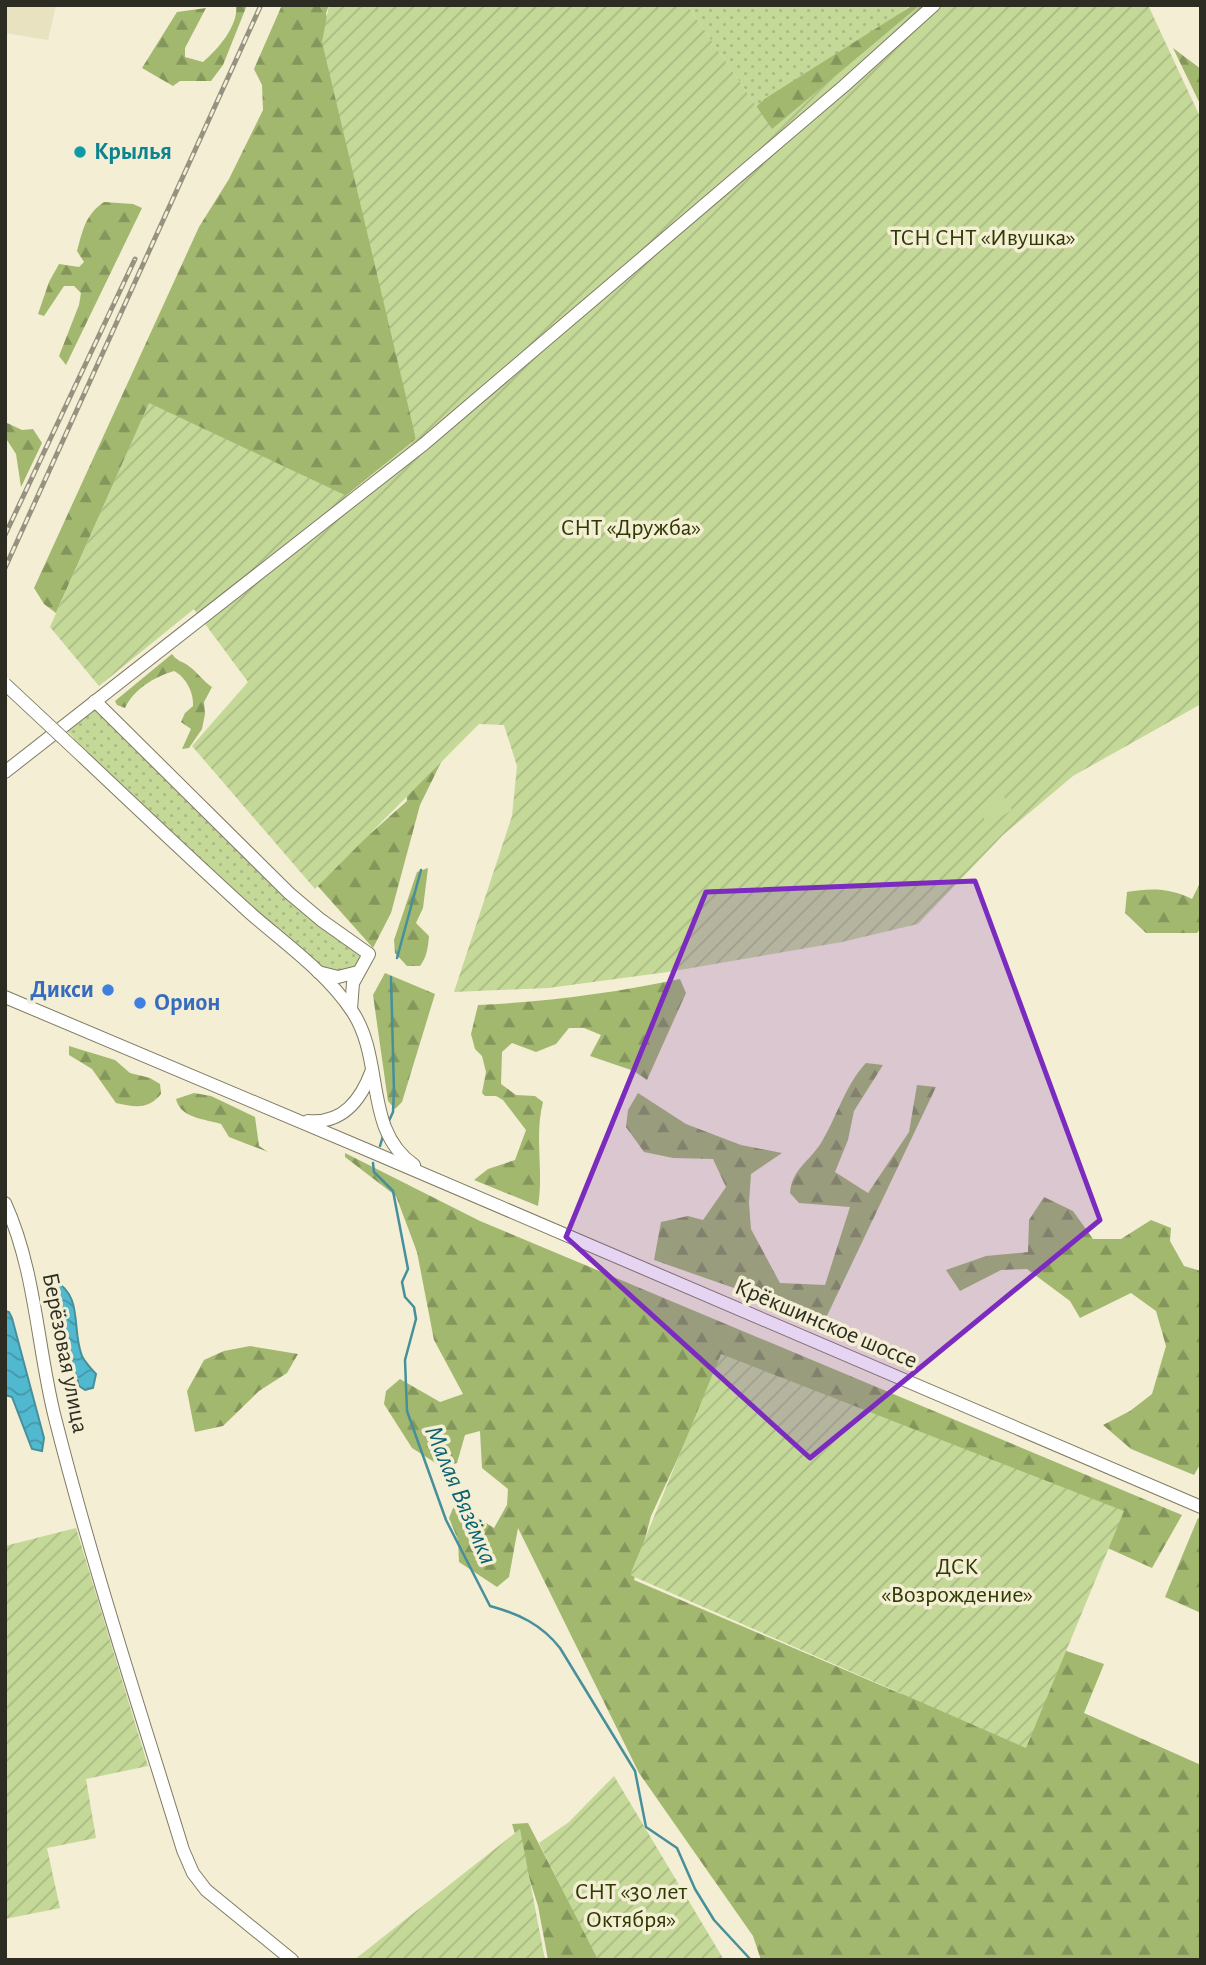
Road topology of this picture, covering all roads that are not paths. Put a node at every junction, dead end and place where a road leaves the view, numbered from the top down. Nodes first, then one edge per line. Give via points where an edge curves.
1 (934, 5) edge
2 (5, 684) edge
3 (95, 701) junction
4 (5, 772) edge
5 (316, 971) junction
6 (358, 972) junction
7 (5, 997) edge
8 (351, 1009) junction
9 (373, 1066) junction
10 (296, 1120) junction
11 (435, 1179) junction
12 (5, 1203) edge
13 (1201, 1507) edge
14 (292, 1960) edge

1 - 3 street via 424,444
2 - 5 street, bridge
3 - 4 street
3 - 6 street via 289,893 369,954
5 - 6 street via 338,978
5 - 8 street
6 - 8 street via 351,988
7 - 10 street
8 - 9 street via 365,1035
9 - 10 street via 362,1091 344,1114 322,1122
9 - 11 street via 387,1134 398,1152
10 - 11 street
11 - 13 street, Крёкшинское шоссе
12 - 14 street, Берёзовая улица via 22,1242 48,1387 81,1513 183,1850 206,1890

